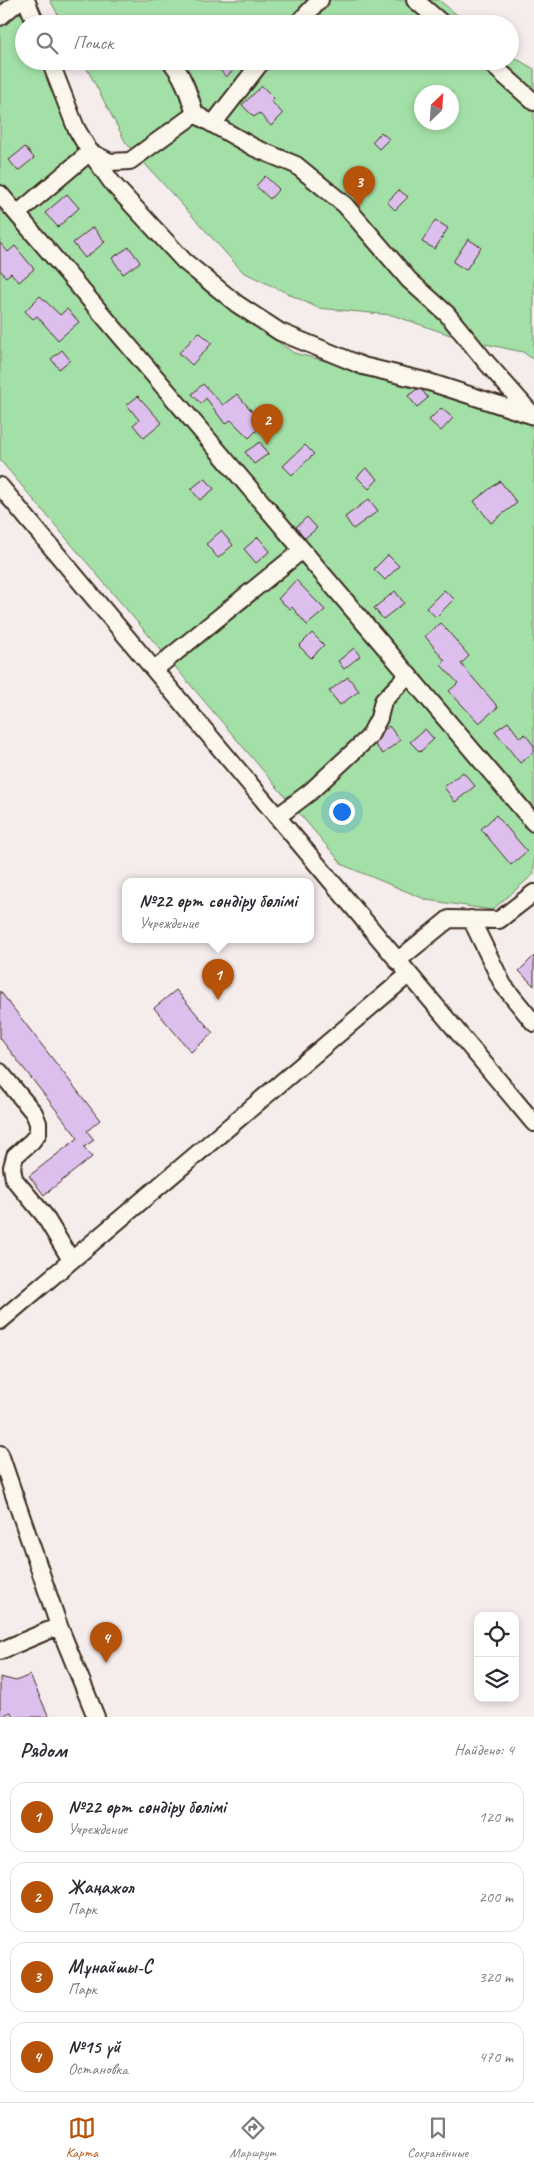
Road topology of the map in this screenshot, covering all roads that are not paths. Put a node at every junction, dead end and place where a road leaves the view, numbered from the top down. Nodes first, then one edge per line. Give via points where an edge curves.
1 (20, 0) edge
2 (26, 0) edge
3 (320, 0) edge
4 (415, 0) edge
5 (32, 15) edge
6 (306, 15) edge
7 (432, 15) edge
8 (0, 17) edge
9 (53, 70) edge
10 (178, 70) edge
11 (255, 70) edge
12 (498, 70) edge
13 (534, 102) edge
14 (195, 114) junction
15 (213, 124) junction
16 (90, 152) junction
17 (0, 194) edge
18 (18, 214) junction
19 (532, 414) edge
20 (0, 486) edge
21 (301, 551) junction
22 (154, 670) junction
23 (408, 675) junction
24 (277, 817) junction
25 (534, 823) edge
26 (534, 893) edge
27 (471, 919) junction
28 (397, 961) junction
29 (408, 975) junction
30 (534, 1023) edge
31 (0, 1072) edge
32 (534, 1123) edge
33 (72, 1260) junction
34 (0, 1321) edge
35 (0, 1454) edge
36 (59, 1626) junction
37 (0, 1651) edge
38 (96, 1717) edge

1 - 8 street
2 - 5 street
3 - 6 street
4 - 7 street
9 - 16 street via 76,128
10 - 14 street
11 - 15 street
12 - 13 street
14 - 15 street
14 - 16 street via 130,161 110,162
15 - 19 street via 255,148 296,165 345,205 409,280 448,314
16 - 18 street
16 - 19 street via 113,184 184,261 237,304 280,332 364,366
17 - 18 street
18 - 21 street
20 - 22 street
21 - 22 street
21 - 23 street
22 - 24 street
23 - 24 street via 383,701 369,737 310,792
23 - 25 street
24 - 28 street
26 - 27 street via 499,920
27 - 28 street via 448,919
27 - 30 street via 503,985
28 - 29 street
29 - 32 street
29 - 33 street
31 - 33 street via 34,1113 38,1124 38,1133 15,1156 12,1167 14,1179 44,1215
33 - 34 street
35 - 36 street
36 - 37 street
36 - 38 street

